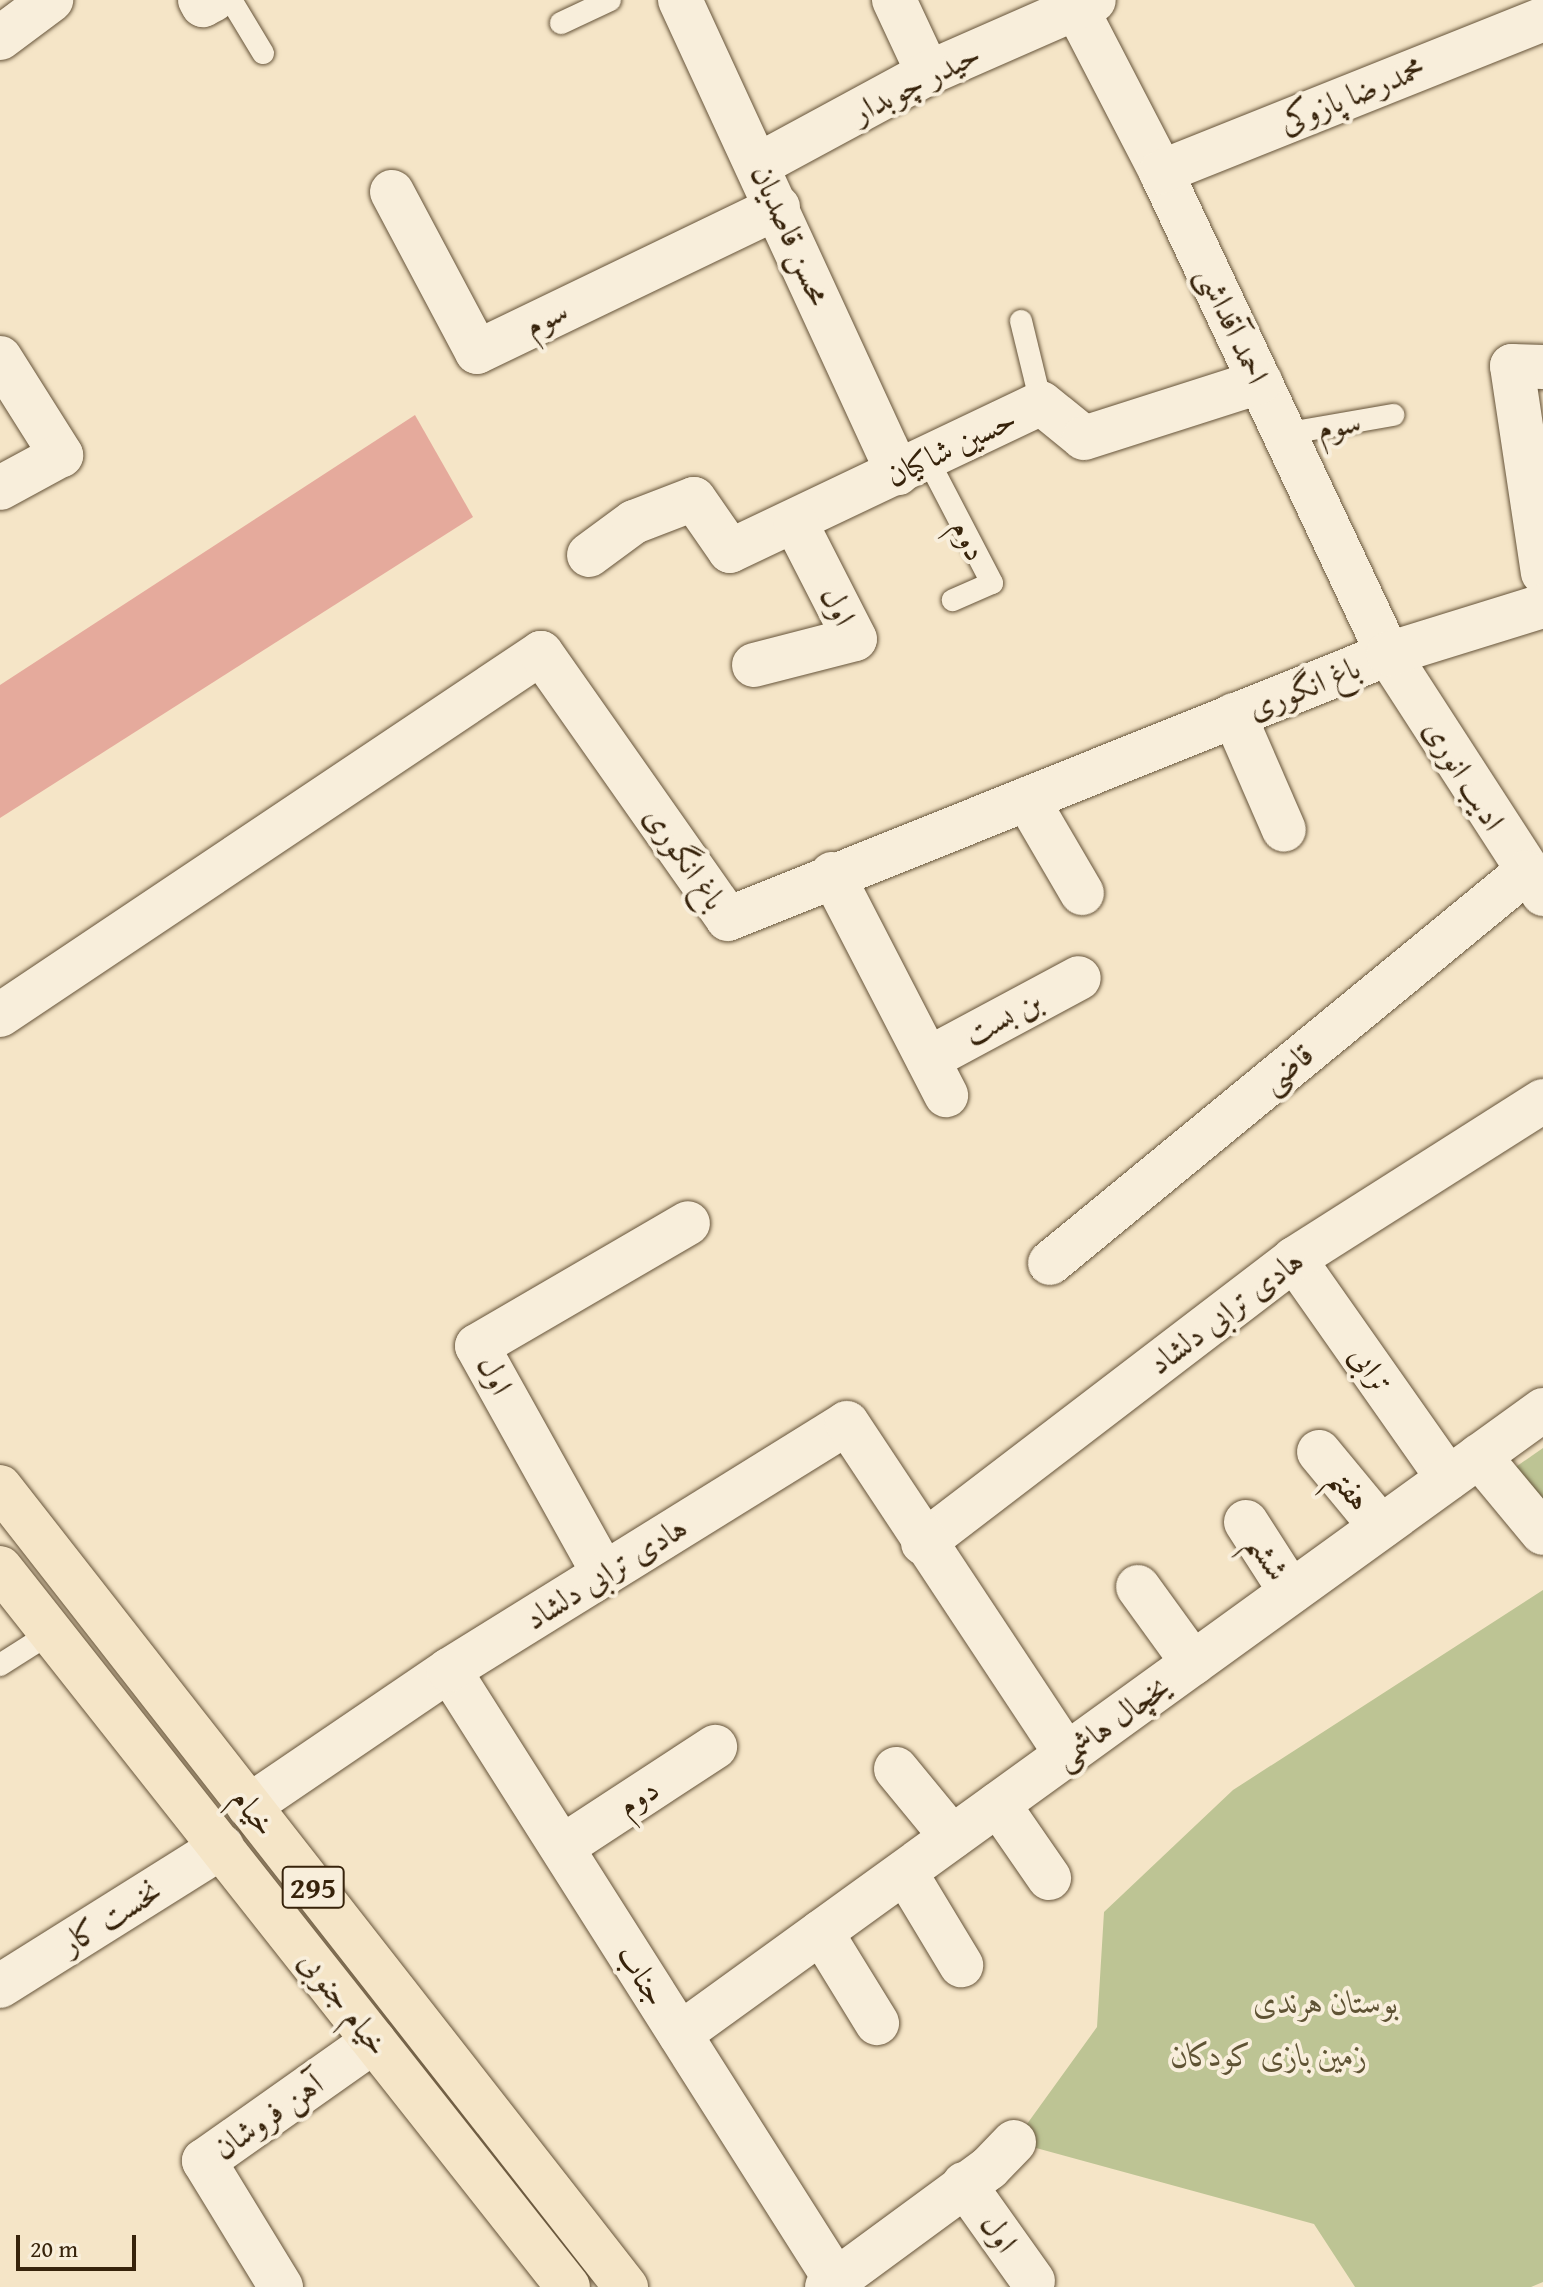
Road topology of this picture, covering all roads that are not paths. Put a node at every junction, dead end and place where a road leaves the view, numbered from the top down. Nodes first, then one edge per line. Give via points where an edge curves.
1 (51, 0) edge
2 (200, 0) edge
3 (213, 0) edge
4 (231, 0) edge
5 (610, 0) edge
6 (680, 0) edge
7 (894, 0) edge
8 (1081, 3) edge
9 (1543, 19) edge
10 (561, 23) dead end
11 (0, 38) edge
12 (263, 53) dead end
13 (928, 73) junction
14 (760, 164) junction
15 (1161, 172) junction
16 (392, 192) dead end
17 (778, 207) junction
18 (1021, 321) dead end
19 (0, 358) edge
20 (1543, 367) edge
21 (1260, 382) junction
22 (1041, 403) junction
23 (1393, 415) dead end
24 (1284, 434) junction
25 (913, 466) junction
26 (0, 488) edge
27 (795, 522) junction
28 (589, 555) dead end
29 (1543, 573) edge
30 (953, 600) dead end
31 (1543, 606) edge
32 (1388, 654) junction
33 (754, 665) dead end
34 (1234, 715) junction
35 (1027, 799) junction
36 (1284, 830) dead end
37 (832, 874) junction
38 (1534, 883) edge
39 (1082, 893) dead end
40 (1079, 978) dead end
41 (0, 1015) edge
42 (1543, 1101) edge
43 (688, 1223) dead end
44 (1294, 1259) junction
45 (1050, 1263) dead end
46 (1543, 1410) edge
47 (1319, 1452) dead end
48 (1464, 1467) junction
49 (0, 1487) edge
50 (1246, 1522) dead end
51 (1381, 1527) junction
52 (1543, 1533) edge
53 (923, 1543) junction
54 (0, 1568) edge
55 (604, 1574) junction
56 (1138, 1587) dead end
57 (1291, 1592) junction
58 (52, 1632) junction
59 (1193, 1663) junction
60 (0, 1665) edge
61 (449, 1670) junction
62 (715, 1747) dead end
63 (1067, 1755) junction
64 (896, 1769) dead end
65 (998, 1804) junction
66 (249, 1806) junction
67 (952, 1837) junction
68 (222, 1847) junction
69 (562, 1847) junction
70 (905, 1872) junction
71 (1049, 1878) dead end
72 (821, 1932) junction
73 (961, 1965) dead end
74 (0, 1986) edge
75 (877, 2023) dead end
76 (680, 2034) junction
77 (374, 2041) junction
78 (1014, 2142) dead end
79 (964, 2184) junction
80 (1033, 2281) dead end
81 (831, 2283) edge
82 (281, 2287) edge
83 (568, 2287) edge
84 (626, 2287) edge

1 - 11 street
2 - 3 street via 203,5
4 - 12 lane
5 - 10 lane
6 - 14 street, محسن قاصدیان
7 - 13 street
8 - 13 street, حیدر چوبدار
8 - 15 street, احمد آقداشی
9 - 15 street, محمدرضا پازوکی
13 - 14 street, حیدر چوبدار
14 - 17 street, محسن قاصدیان
15 - 21 street, احمد آقداشی
16 - 17 street, سوم via 477,352
17 - 25 street, محسن قاصدیان
18 - 22 lane
19 - 26 street via 61,455
20 - 29 street via 1512,366
21 - 22 street, حسین شاکیان via 1084,438
21 - 24 street, احمد آقداشی
22 - 25 street, حسین شاکیان
23 - 24 lane, سوم
24 - 32 street, احمد آقداشی
25 - 27 street, حسین شاکیان
25 - 30 lane, دوم via 992,583
27 - 28 street, حسین شاکیان via 730,551 694,499 634,522
27 - 33 street, اول via 855,639
31 - 32 street, باغ انگوری
32 - 34 street, باغ انگوری
32 - 38 street, ادیب انوری
34 - 35 street, باغ انگوری
34 - 36 street
35 - 37 street, باغ انگوری
35 - 39 street
37 - 40 street, بن بست via 937,1077
37 - 41 street, باغ انگوری via 728,919 541,653
38 - 45 street, قاضی
42 - 44 street, هادی ترابی دلشاد
43 - 55 street, اول via 477,1346
44 - 48 street, ترابی
44 - 53 street, هادی ترابی دلشاد
46 - 48 street, یخچال هاشمی
47 - 51 street, هفتم
48 - 51 street, یخچال هاشمی
48 - 52 street, ترابی
49 - 66 main road, خیام / 295
50 - 57 street, ششم
51 - 57 street, یخچال هاشمی
53 - 55 street, هادی ترابی دلشاد via 847,1423
53 - 63 street, هادی ترابی دلشاد
54 - 58 main road, خیام جنوبی / 295
55 - 61 street, هادی ترابی دلشاد
56 - 59 street
57 - 59 street, یخچال هاشمی
58 - 60 lane
58 - 68 main road, خیام جنوبی / 295
59 - 63 street, یخچال هاشمی
61 - 66 street, هادی ترابی دلشاد
61 - 69 street, جناب
62 - 69 street, دوم
63 - 65 street, یخچال هاشمی
64 - 67 street
65 - 67 street, یخچال هاشمی
65 - 71 street
66 - 84 main road, خیام / 295
67 - 70 street, یخچال هاشمی
68 - 74 street, نخست کار
68 - 77 main road, خیام جنوبی / 295
69 - 76 street, جناب
70 - 72 street, یخچال هاشمی
70 - 73 street
72 - 75 street
72 - 76 street, یخچال هاشمی
76 - 81 street, جناب
77 - 82 street, آهن فروشان via 204,2161
77 - 83 main road, خیام جنوبی / 295
78 - 79 street, جناب
79 - 80 street, اول
79 - 81 street, جناب

